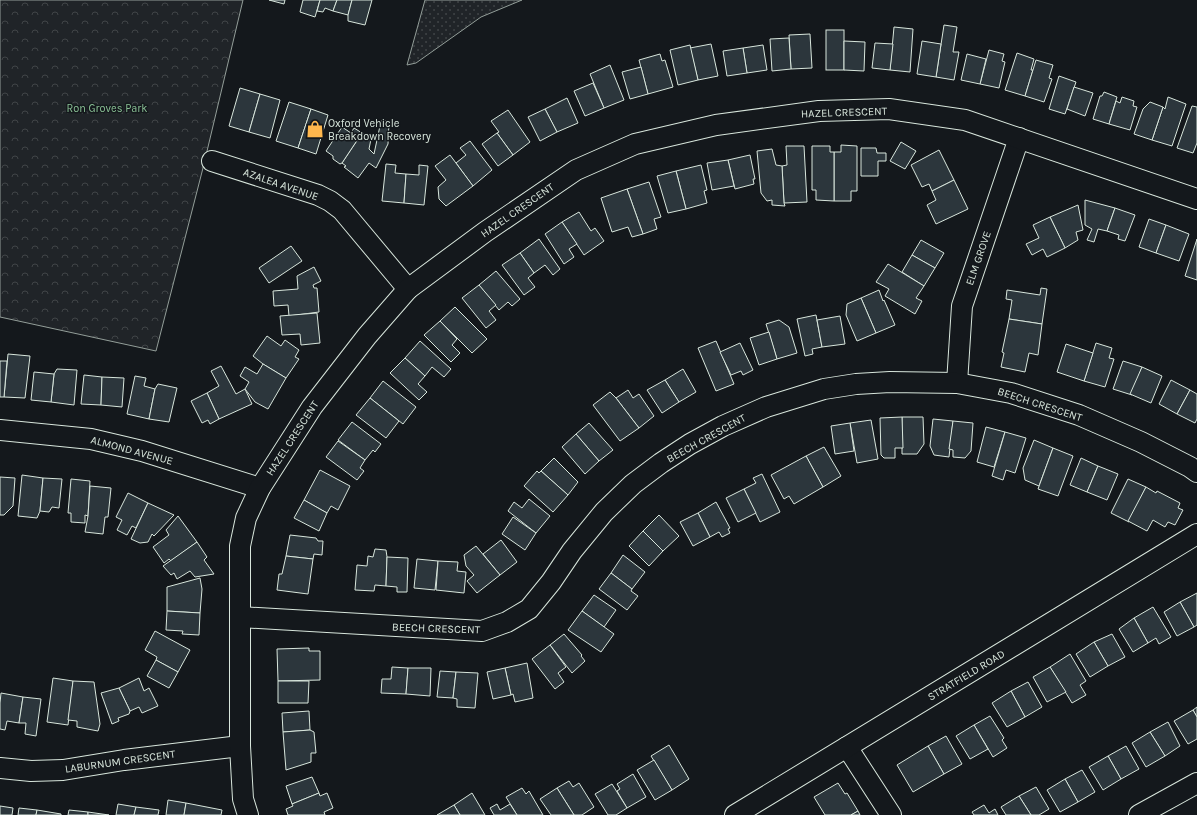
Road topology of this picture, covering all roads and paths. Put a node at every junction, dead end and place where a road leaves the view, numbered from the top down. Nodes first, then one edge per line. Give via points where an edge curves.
1 (1019, 138) junction
2 (212, 161) dead end
3 (1197, 199) edge
4 (408, 289) junction
5 (957, 383) junction
6 (0, 430) edge
7 (1197, 472) edge
8 (260, 488) junction
9 (1197, 534) edge
10 (240, 617) junction
11 (240, 746) junction
12 (847, 747) junction
13 (0, 768) edge
14 (1197, 783) edge
15 (248, 815) edge
16 (735, 815) edge
17 (891, 815) edge
18 (1139, 815) edge

1 - 3 street, HAZEL CRESCENT
1 - 4 street, HAZEL CRESCENT via 965,120 889,109 819,110 716,125 635,144 576,170 485,232
1 - 5 street, ELM GROVE via 962,306
2 - 4 street, AZALEA AVENUE via 330,201 342,210
4 - 8 street, HAZEL CRESCENT via 367,336 312,407
5 - 7 street, BEECH CRESCENT via 1011,393 1079,415 1141,442
5 - 10 street, BEECH CRESCENT via 863,383 824,389 766,407 723,426 660,463 633,484 572,551 529,609 507,622 482,631
6 - 8 street, ALMOND AVENUE via 90,439 142,451
8 - 10 street, HAZEL CRESCENT via 246,518 240,546
9 - 12 street, STRATFIELD ROAD
10 - 11 street, HAZEL CRESCENT
11 - 13 street, LABURNUM CRESCENT via 63,770 31,771
11 - 15 street, HAZEL CRESCENT via 243,799
12 - 16 street, STRATFIELD ROAD
12 - 17 street
14 - 18 street

